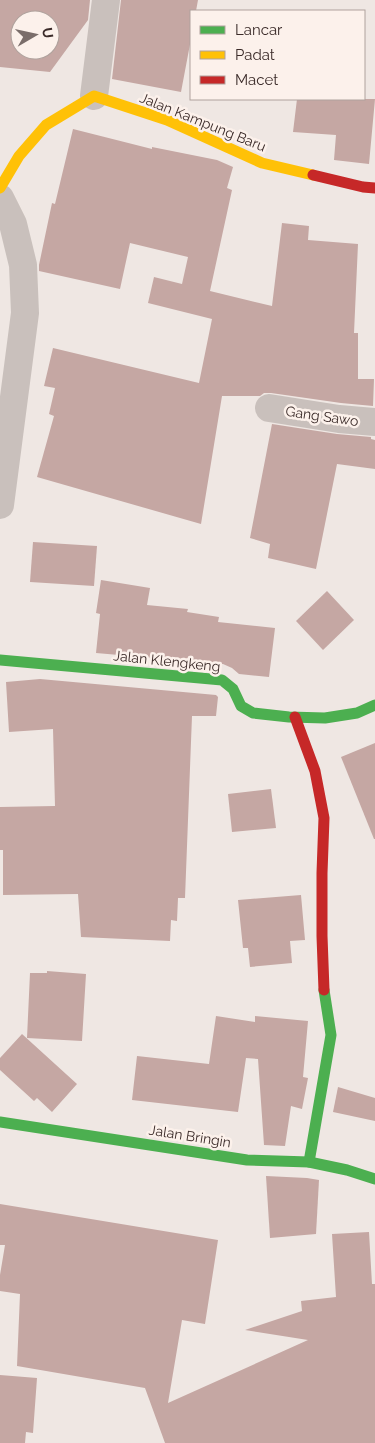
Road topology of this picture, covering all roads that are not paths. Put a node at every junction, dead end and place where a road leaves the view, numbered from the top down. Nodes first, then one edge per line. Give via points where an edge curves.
1 (106, 0) edge
2 (94, 96) junction
3 (0, 188) edge
4 (375, 188) edge
5 (0, 198) edge
6 (269, 408) dead end
7 (375, 422) edge
8 (1, 495) edge
9 (0, 660) edge
10 (375, 705) edge
11 (295, 718) junction
12 (0, 1122) edge
13 (309, 1162) junction
14 (375, 1179) edge

1 - 2 street
2 - 3 street via 46,125 19,156
2 - 4 street, Jalan Kampung Baru via 166,120 262,163
5 - 8 street via 13,224 23,265 25,313
6 - 7 street, Gang Sawo
9 - 11 street, Jalan Klengkeng via 222,680 233,689 241,706 253,713
10 - 11 street, Jalan Klengkeng via 325,718
11 - 13 street via 315,771 324,818 322,936 324,990 331,1035
12 - 13 street, Jalan Bringin via 246,1160
13 - 14 street, Jalan Bringin

